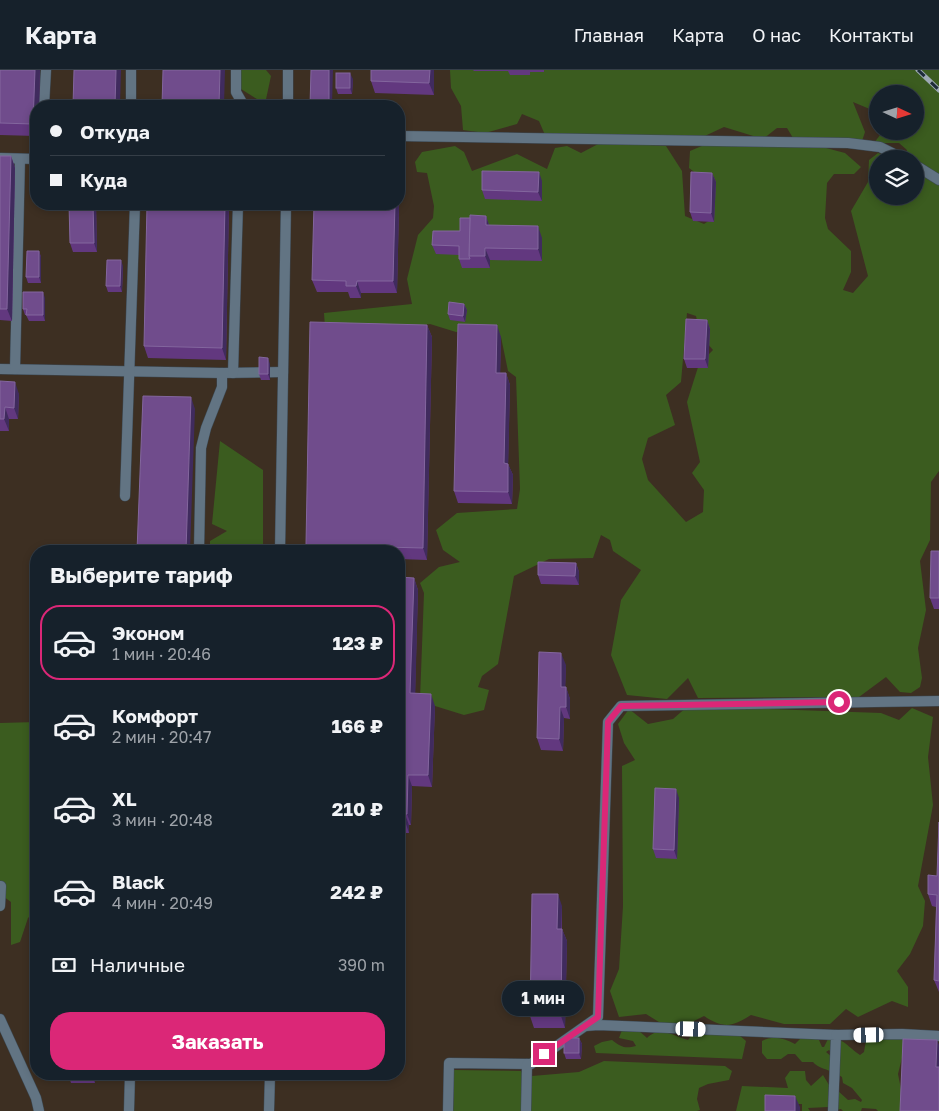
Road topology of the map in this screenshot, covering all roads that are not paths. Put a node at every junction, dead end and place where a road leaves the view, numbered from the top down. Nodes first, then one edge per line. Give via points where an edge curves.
1 (46, 70) edge
2 (131, 70) edge
3 (236, 70) edge
4 (288, 70) edge
5 (44, 100) edge
6 (130, 100) edge
7 (241, 100) edge
8 (288, 100) edge
9 (405, 136) edge
10 (886, 150) edge
11 (0, 158) edge
12 (20, 159) junction
13 (30, 159) edge
14 (924, 171) edge
15 (939, 180) edge
16 (136, 210) edge
17 (238, 210) edge
18 (286, 210) edge
19 (0, 369) edge
20 (15, 369) junction
21 (129, 371) junction
22 (283, 372) junction
23 (227, 373) junction
24 (126, 496) dead end
25 (199, 545) edge
26 (280, 545) edge
27 (939, 701) edge
28 (1, 886) edge
29 (0, 906) edge
30 (0, 1019) edge
31 (585, 1026) junction
32 (836, 1035) junction
33 (939, 1036) edge
34 (527, 1064) junction
35 (130, 1080) edge
36 (270, 1080) edge
37 (39, 1111) edge
38 (129, 1111) edge
39 (269, 1111) edge
40 (448, 1111) edge
41 (526, 1111) edge
42 (833, 1111) edge

1 - 5 lane
2 - 6 lane
3 - 7 lane via 236,92
4 - 8 lane
9 - 10 lane via 848,143
11 - 12 lane
12 - 13 lane
12 - 20 lane
14 - 15 lane
16 - 21 lane
17 - 23 lane
18 - 22 lane
19 - 20 lane
20 - 21 lane
21 - 23 lane
21 - 24 lane
22 - 23 lane
22 - 26 lane
23 - 25 lane via 201,448
27 - 31 lane via 621,706 608,722 598,1017
28 - 29 lane
30 - 37 lane
31 - 32 lane
31 - 34 lane
32 - 33 lane
32 - 42 lane
34 - 40 lane via 449,1063
34 - 41 lane
35 - 38 lane
36 - 39 lane

